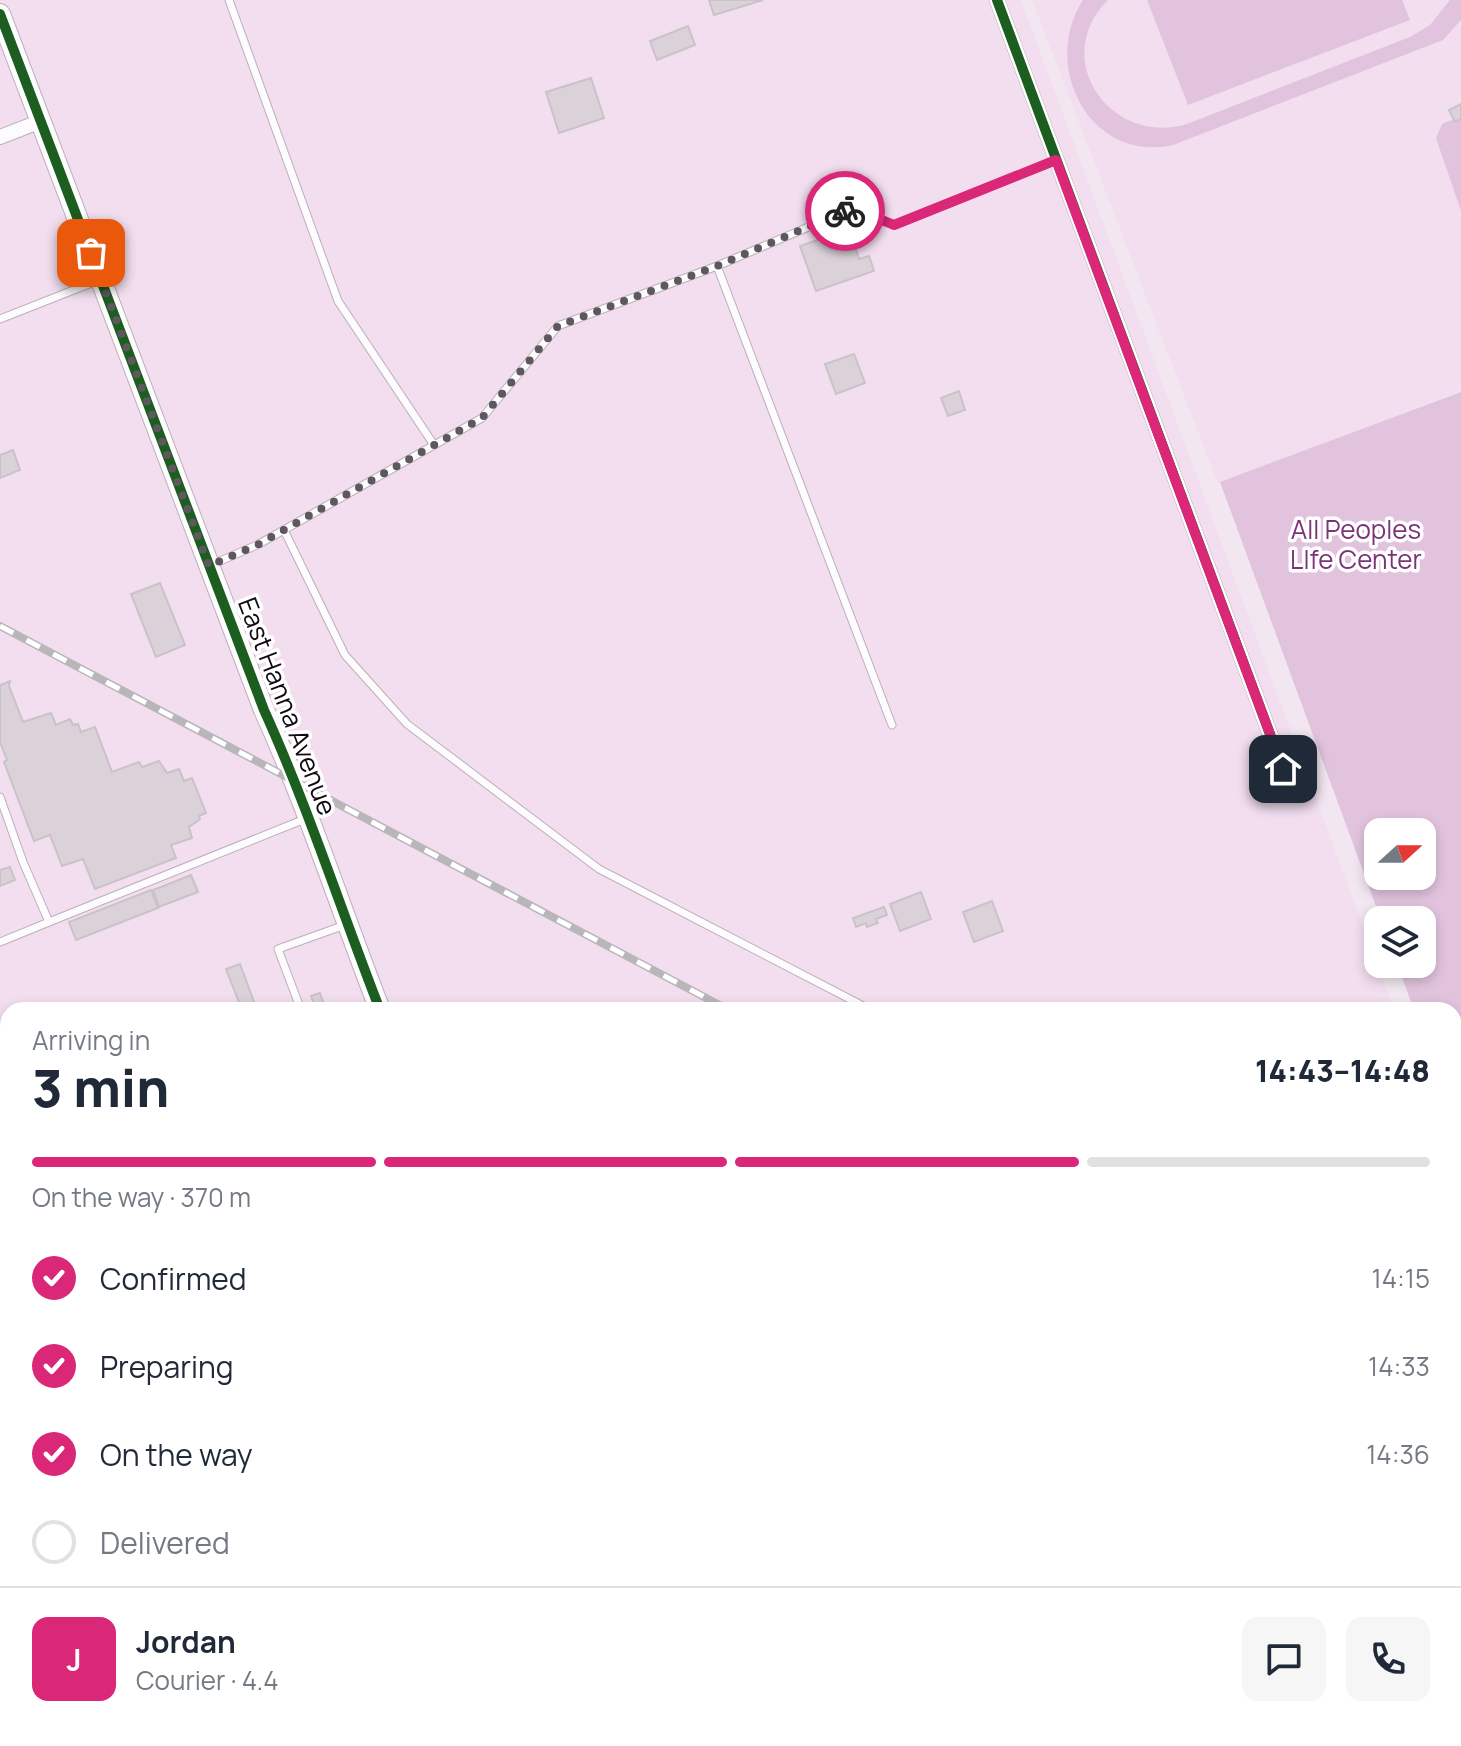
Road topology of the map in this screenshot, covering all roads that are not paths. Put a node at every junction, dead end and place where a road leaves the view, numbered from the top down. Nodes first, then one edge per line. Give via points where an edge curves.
1 (229, 0) edge
2 (997, 0) edge
3 (0, 14) edge
4 (41, 121) junction
5 (0, 137) edge
6 (1056, 160) junction
7 (717, 266) junction
8 (101, 280) junction
9 (0, 319) edge
10 (434, 445) junction
11 (284, 530) junction
12 (209, 566) junction
13 (892, 725) dead end
14 (1283, 769) dead end
15 (0, 797) edge
16 (309, 818) junction
17 (49, 922) junction
18 (347, 924) junction
19 (0, 942) edge
20 (298, 1002) edge
21 (377, 1002) edge
22 (856, 1002) edge

1 - 10 lane via 338,301
2 - 6 street
3 - 4 street, East Hanna Avenue
4 - 5 street
4 - 8 street, East Hanna Avenue
6 - 7 lane via 894,225 853,208
6 - 14 street
7 - 10 lane via 558,326 482,418
7 - 13 lane
8 - 9 lane
8 - 12 street, East Hanna Avenue
10 - 11 lane
11 - 12 lane
11 - 22 lane via 345,655 407,724 599,869
12 - 16 street, East Hanna Avenue
15 - 17 lane
16 - 17 lane
16 - 18 street, East Hanna Avenue
17 - 19 lane
18 - 20 lane via 278,949
18 - 21 street, East Hanna Avenue

